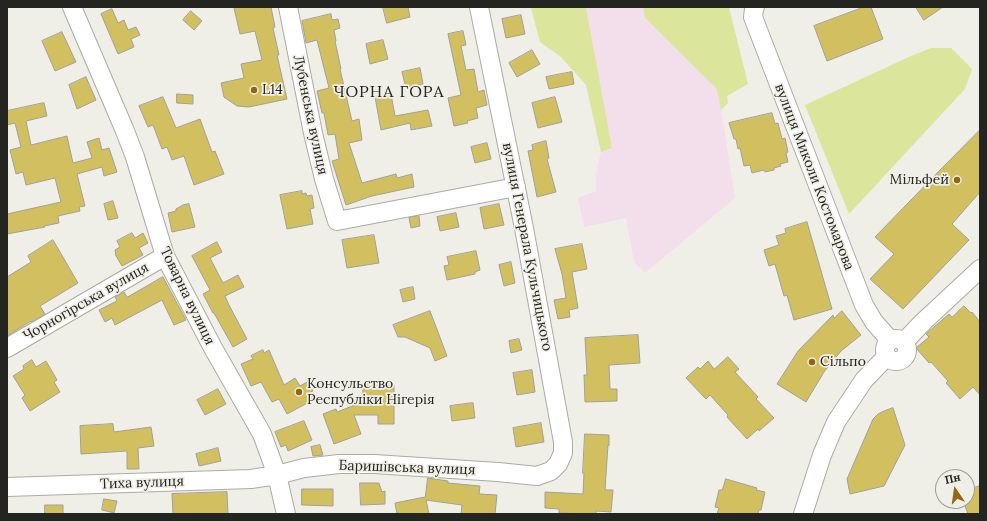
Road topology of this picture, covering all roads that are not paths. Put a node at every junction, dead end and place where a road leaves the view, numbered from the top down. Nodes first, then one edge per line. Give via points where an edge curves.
1 (72, 7) edge
2 (288, 7) edge
3 (479, 7) edge
4 (755, 7) edge
5 (516, 187) junction
6 (165, 256) junction
7 (980, 269) edge
8 (893, 346) junction
9 (7, 348) edge
10 (277, 475) junction
11 (537, 476) joint
12 (7, 487) edge
13 (286, 514) edge
14 (803, 514) edge

1 - 6 street, Товарна вулиця via 135,157
2 - 5 street, Лубенська вулиця via 313,133 337,221
3 - 5 street, вулиця Генерала Кульчицького
4 - 8 street, вулиця Миколи Костомарова via 753,17 864,305
5 - 11 street, вулиця Генерала Кульчицького via 563,442 563,453 558,464 551,471
6 - 9 street, Чорногірська вулиця
6 - 10 street, Товарна вулиця via 262,434
7 - 8 street
8 - 14 street via 864,380 836,422 822,455
10 - 11 street, Баришівська вулиця via 304,468 374,464
10 - 12 street, Тиха вулиця via 251,479
10 - 13 street, Товарна вулиця

